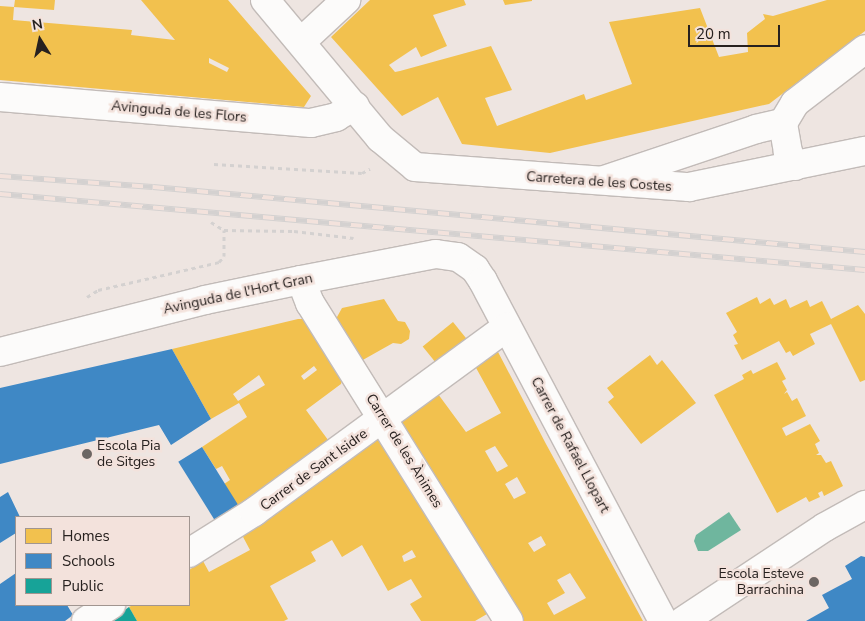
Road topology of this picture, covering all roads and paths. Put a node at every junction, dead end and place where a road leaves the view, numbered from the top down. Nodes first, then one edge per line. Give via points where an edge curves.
1 (266, 0) edge
2 (346, 0) edge
3 (301, 42) junction
4 (865, 49) edge
5 (0, 97) edge
6 (356, 106) junction
7 (784, 123) junction
8 (865, 151) edge
9 (214, 164) dead end
10 (795, 166) junction
11 (362, 173) dead end
12 (596, 182) junction
13 (211, 222) dead end
14 (224, 230) junction
15 (353, 237) dead end
16 (475, 269) joint
17 (301, 280) junction
18 (98, 290) dead end
19 (507, 327) junction
20 (0, 352) edge
21 (385, 419) junction
22 (865, 505) edge
23 (190, 552) edge
24 (109, 606) edge
25 (86, 621) edge
26 (509, 621) edge
27 (663, 621) edge
28 (683, 621) edge

1 - 3 street, Carretera de les Costes
2 - 3 street
3 - 6 street, Carretera de les Costes
4 - 7 street via 795,103
5 - 6 street, Avinguda de les Flors via 311,122 336,117
6 - 12 street, Carretera de les Costes via 389,147 415,166
7 - 10 street via 788,152
7 - 12 street via 730,137
8 - 10 street, Carretera de les Costes
9 - 11 path
10 - 12 street, Carretera de les Costes via 689,187
13 - 14 path
14 - 15 path
14 - 18 path via 224,256 219,262
16 - 17 street, Avinguda de l'Hort Gran via 458,256 436,254
16 - 19 street, Carrer de Rafael Llopart
17 - 20 street, Avinguda de l'Hort Gran via 205,300
17 - 21 street, Carrer de les Ànimes via 310,303
19 - 21 street, Carrer de Sant Isidre
19 - 27 street, Carrer de Rafael Llopart
21 - 23 street, Carrer de Sant Isidre via 254,512
21 - 26 street, Carrer de les Ànimes
22 - 28 street via 825,527
24 - 25 street

